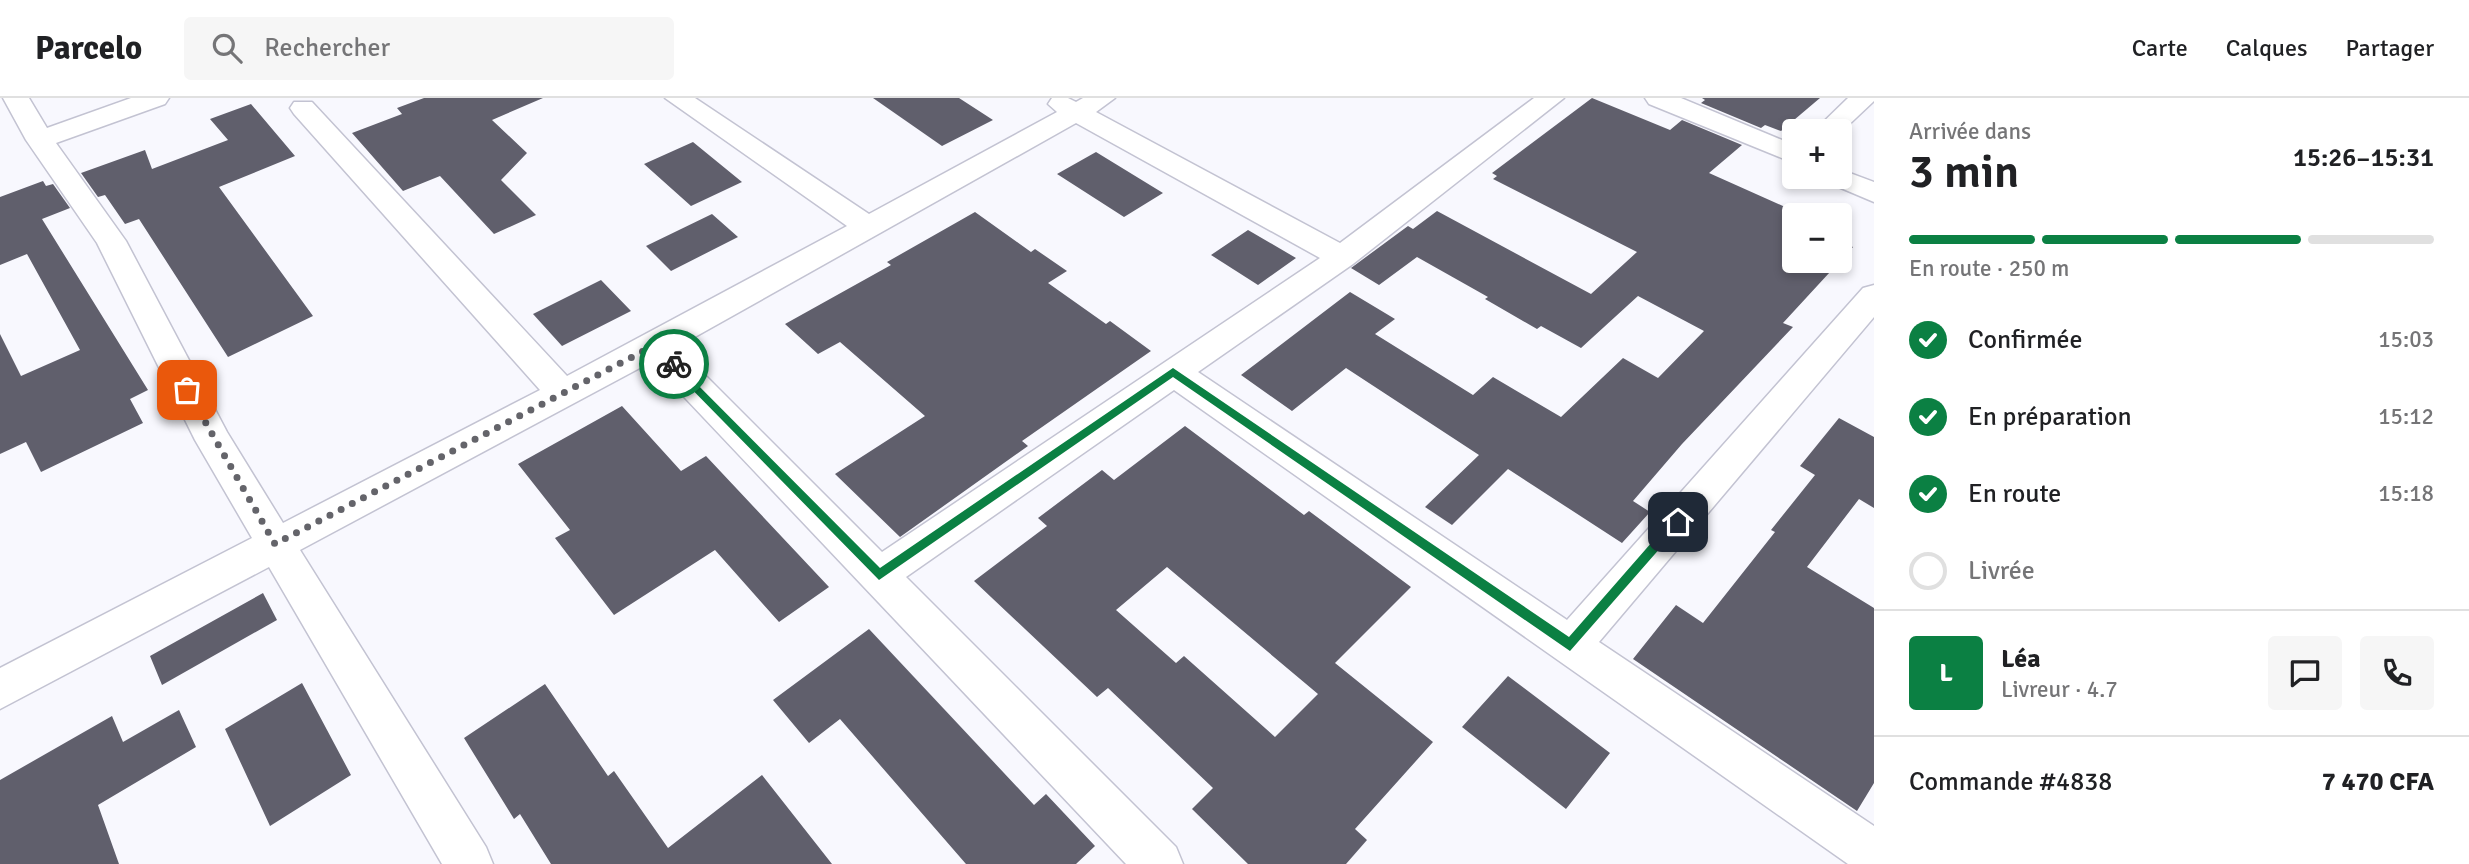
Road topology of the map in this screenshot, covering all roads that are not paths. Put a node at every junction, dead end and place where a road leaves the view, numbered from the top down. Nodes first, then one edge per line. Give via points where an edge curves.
1 (16, 98) edge
2 (156, 98) edge
3 (678, 98) edge
4 (1551, 98) edge
5 (1658, 98) edge
6 (1863, 98) edge
7 (1076, 103) edge
8 (303, 108) dead end
9 (1839, 119) edge
10 (40, 140) junction
11 (1782, 150) edge
12 (1852, 183) edge
13 (1874, 194) edge
14 (868, 228) junction
15 (1342, 257) junction
16 (1874, 296) edge
17 (655, 345) junction
18 (1173, 372) junction
19 (562, 392) junction
20 (275, 544) junction
21 (879, 575) junction
22 (1570, 645) junction
23 (0, 690) edge
24 (1874, 855) edge
25 (469, 864) edge
26 (1159, 864) edge

1 - 10 street
2 - 10 street
3 - 14 street
4 - 15 street
5 - 11 street
6 - 9 street
7 - 14 street
7 - 15 street
8 - 19 street
10 - 20 street via 111,241 213,440
12 - 13 street
14 - 17 street
15 - 18 street
16 - 22 street
17 - 19 street
17 - 21 street
18 - 21 street
18 - 22 street
19 - 20 street
20 - 23 street
20 - 25 street
21 - 26 street
22 - 24 street

